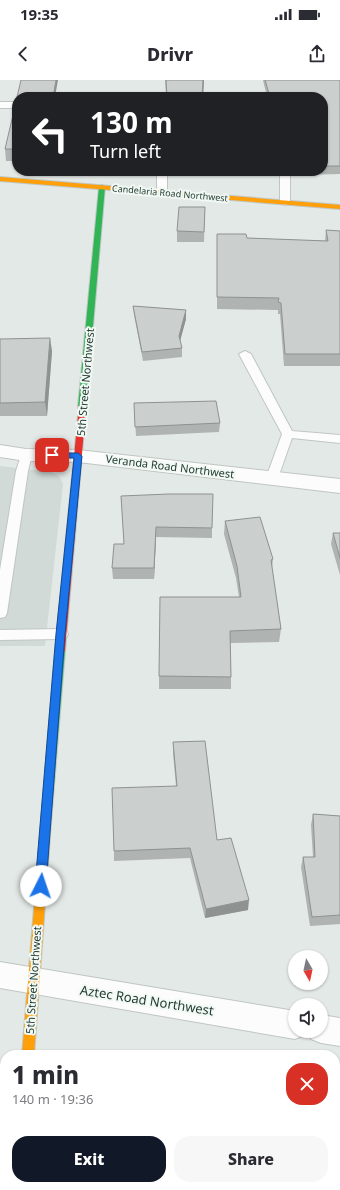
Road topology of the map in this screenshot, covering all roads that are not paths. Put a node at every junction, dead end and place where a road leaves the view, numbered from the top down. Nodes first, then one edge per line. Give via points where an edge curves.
1 (0, 105) edge
2 (12, 105) edge
3 (162, 176) edge
4 (285, 176) edge
5 (0, 179) edge
6 (102, 187) junction
7 (162, 192) junction
8 (285, 202) junction
9 (340, 207) edge
10 (245, 354) dead end
11 (288, 434) junction
12 (340, 439) edge
13 (0, 451) edge
14 (26, 455) junction
15 (78, 456) junction
16 (272, 478) junction
17 (340, 486) edge
18 (0, 613) edge
19 (61, 634) junction
20 (0, 635) edge
21 (0, 975) edge
22 (33, 981) junction
23 (288, 1023) edge
24 (328, 1030) edge
25 (340, 1032) edge
26 (28, 1050) edge

1 - 2 lane
3 - 7 lane
4 - 8 lane
5 - 6 street, Candelaria Road Northwest
6 - 7 street, Candelaria Road Northwest
6 - 15 street, 5th Street Northwest
7 - 8 street, Candelaria Road Northwest
8 - 9 street, Candelaria Road Northwest
10 - 11 lane
11 - 12 lane
11 - 16 lane
13 - 14 street, Veranda Road Northwest
14 - 15 street, Veranda Road Northwest
14 - 18 lane
15 - 16 street, Veranda Road Northwest
15 - 19 street, 5th Street Northwest
16 - 17 street, Veranda Road Northwest
19 - 20 lane
19 - 22 street, 5th Street Northwest
21 - 22 street, Aztec Road Northwest
22 - 23 street, Aztec Road Northwest
22 - 26 street, 5th Street Northwest
24 - 25 street

